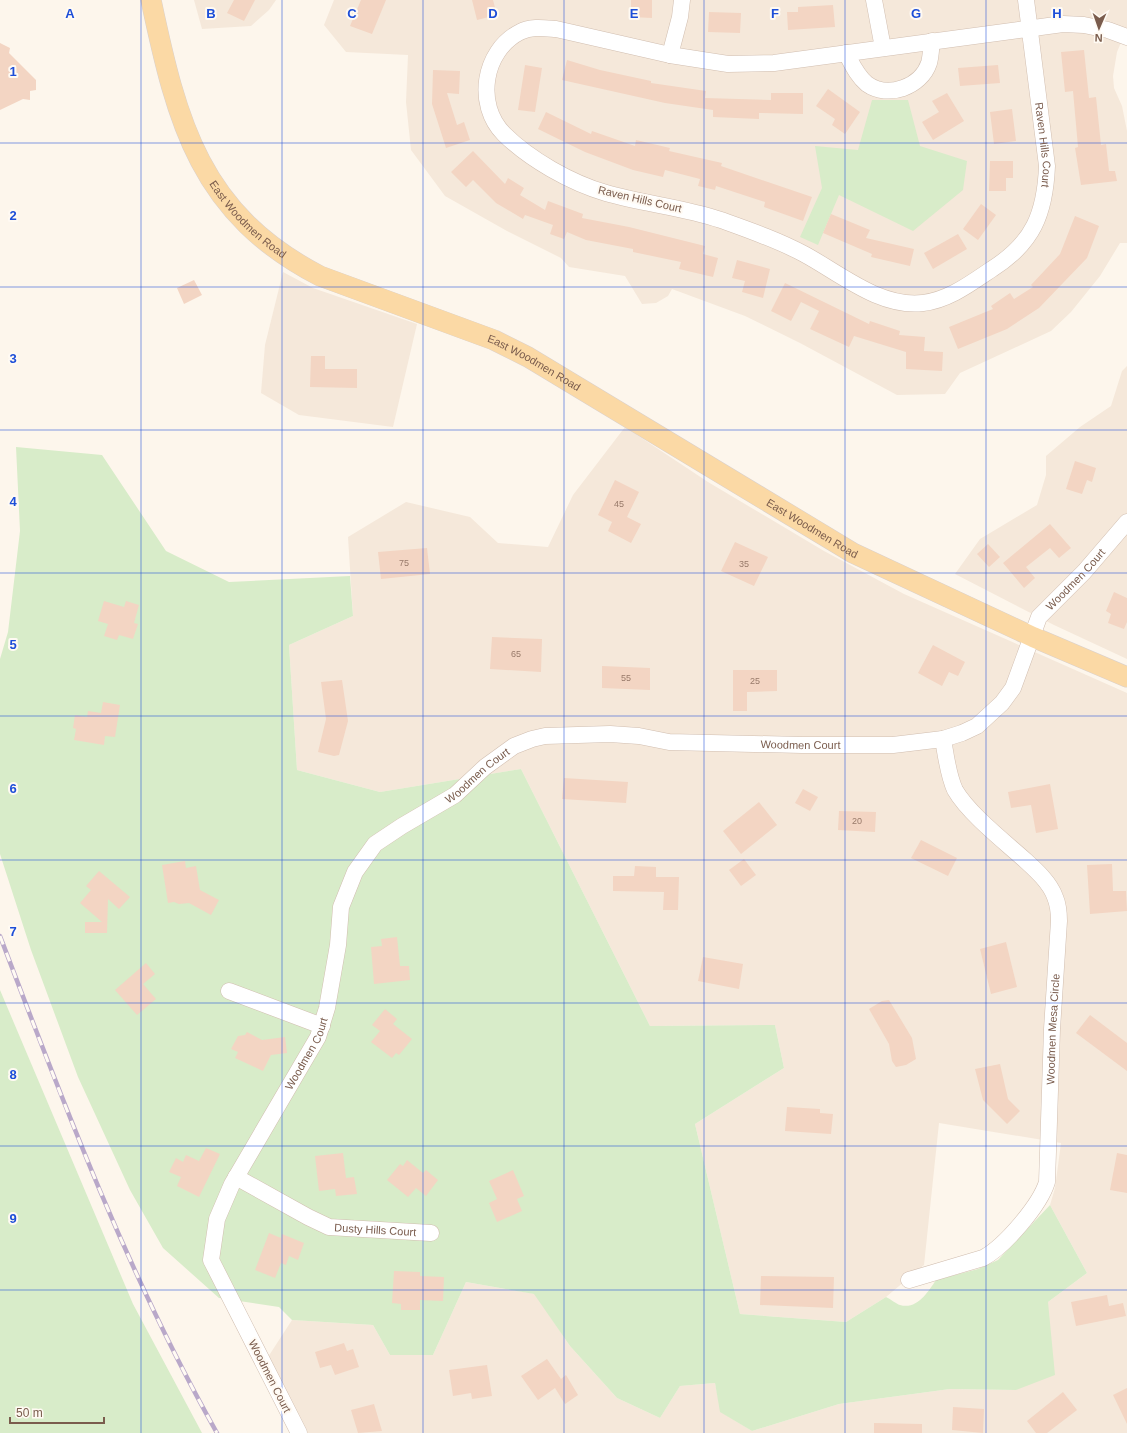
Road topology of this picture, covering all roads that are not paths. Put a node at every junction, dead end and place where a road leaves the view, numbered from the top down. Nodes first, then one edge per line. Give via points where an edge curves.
1 (151, 0) edge
2 (682, 0) edge
3 (874, 0) edge
4 (1026, 0) edge
5 (1030, 28) junction
6 (1127, 37) edge
7 (932, 41) junction
8 (883, 48) junction
9 (846, 53) junction
10 (670, 55) junction
11 (1127, 522) edge
12 (1033, 637) junction
13 (1127, 677) edge
14 (943, 739) junction
15 (229, 990) dead end
16 (322, 1026) junction
17 (236, 1176) junction
18 (431, 1233) dead end
19 (909, 1280) dead end
20 (299, 1433) edge

1 - 12 main road, East Woodmen Road via 175,102 203,169 241,219 293,262 320,276 494,340 528,356 840,546
2 - 10 street
3 - 8 street
4 - 5 street
5 - 6 street, Raven Hills Court via 1063,24 1084,25
5 - 7 street, Raven Hills Court
5 - 10 street, Raven Hills Court via 1047,166 1041,212 1032,232 1007,260 961,290 942,299 925,303 893,302 875,295 803,254 747,229 678,207 606,193 584,186 560,174 516,145 493,121 487,106 486,90 490,67 497,52 521,31 538,27 556,29
7 - 8 street, Raven Hills Court
7 - 9 street via 929,63 918,79 902,89 882,89 868,85 858,75
8 - 9 street, Raven Hills Court
9 - 10 street, Raven Hills Court via 752,64 728,64
11 - 12 street, Woodmen Court via 1084,572 1039,617
12 - 13 main road, East Woodmen Road
12 - 14 street, Woodmen Court via 1013,688 1002,703 977,726
14 - 16 street, Woodmen Court via 893,745 802,745 669,742 610,734 545,736 522,742 485,767 455,795 376,844 355,872 341,907 336,959
14 - 19 street, Woodmen Mesa Circle via 951,779 956,790 972,812 1037,871 1055,896 1058,908 1047,1182 1038,1202 994,1252 983,1258
15 - 16 street
16 - 17 street, Woodmen Court via 318,1037
17 - 18 street, Dusty Hills Court via 329,1227
17 - 20 street, Woodmen Court via 217,1219 211,1260

